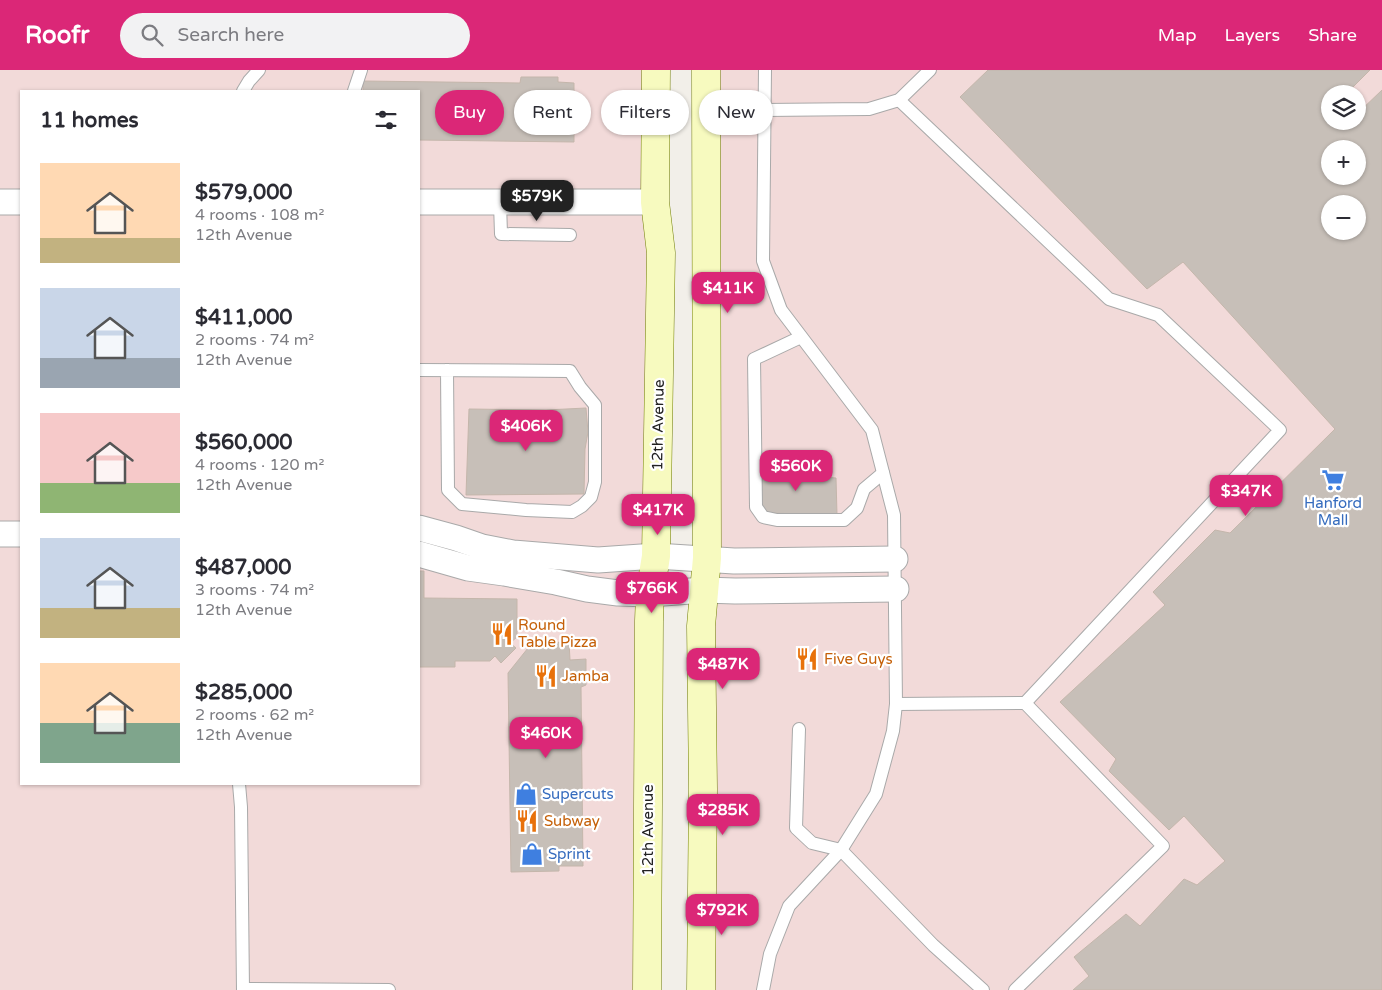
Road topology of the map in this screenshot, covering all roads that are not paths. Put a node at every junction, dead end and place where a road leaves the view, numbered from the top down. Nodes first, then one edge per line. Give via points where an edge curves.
1 (259, 70) edge
2 (361, 70) edge
3 (656, 70) edge
4 (706, 70) edge
5 (765, 70) edge
6 (930, 70) edge
7 (244, 90) edge
8 (354, 90) edge
9 (764, 90) edge
10 (899, 100) junction
11 (773, 110) edge
12 (764, 135) edge
13 (0, 202) edge
14 (20, 202) edge
15 (420, 202) edge
16 (655, 202) junction
17 (500, 203) junction
18 (570, 234) dead end
19 (801, 337) junction
20 (420, 370) edge
21 (447, 370) junction
22 (883, 473) junction
23 (420, 528) edge
24 (0, 534) edge
25 (20, 534) edge
26 (420, 554) edge
27 (656, 556) junction
28 (707, 558) junction
29 (895, 559) junction
30 (896, 589) junction
31 (704, 590) junction
32 (650, 594) junction
33 (1025, 703) junction
34 (896, 704) junction
35 (800, 729) dead end
36 (238, 785) edge
37 (841, 850) junction
38 (243, 989) edge
39 (389, 990) edge
40 (647, 990) edge
41 (701, 990) edge
42 (763, 990) edge
43 (983, 990) edge
44 (1015, 990) edge

1 - 7 lane
2 - 8 lane
3 - 16 main road, 12th Avenue
4 - 28 main road
5 - 9 lane
6 - 10 lane
10 - 11 lane via 868,109
10 - 33 lane via 1110,299 1158,315 1280,430
12 - 19 lane via 763,261 781,310
13 - 14 street
15 - 17 street
16 - 17 street
16 - 27 main road, 12th Avenue via 661,253
17 - 18 lane via 501,234
19 - 22 lane via 872,430
19 - 22 lane via 754,359 756,508 763,517 777,520 844,520 857,508 864,489
20 - 21 lane
21 - 21 lane via 570,371 595,405 595,482 591,497 572,512 462,504 448,490
22 - 29 lane via 894,515
23 - 27 street via 513,553 598,560
24 - 25 street
26 - 32 street via 468,568 587,589
27 - 28 street
27 - 32 main road, 12th Avenue
28 - 29 street
28 - 31 main road
29 - 30 lane
30 - 31 street
30 - 34 lane
31 - 32 street
31 - 41 main road via 701,626
32 - 40 main road, 12th Avenue
33 - 34 lane
33 - 44 lane via 1163,846
34 - 37 lane via 894,731 876,794
35 - 37 lane via 796,828 812,843
36 - 38 lane via 242,807
37 - 42 lane via 789,906 770,954
37 - 43 lane via 933,945
38 - 39 lane

